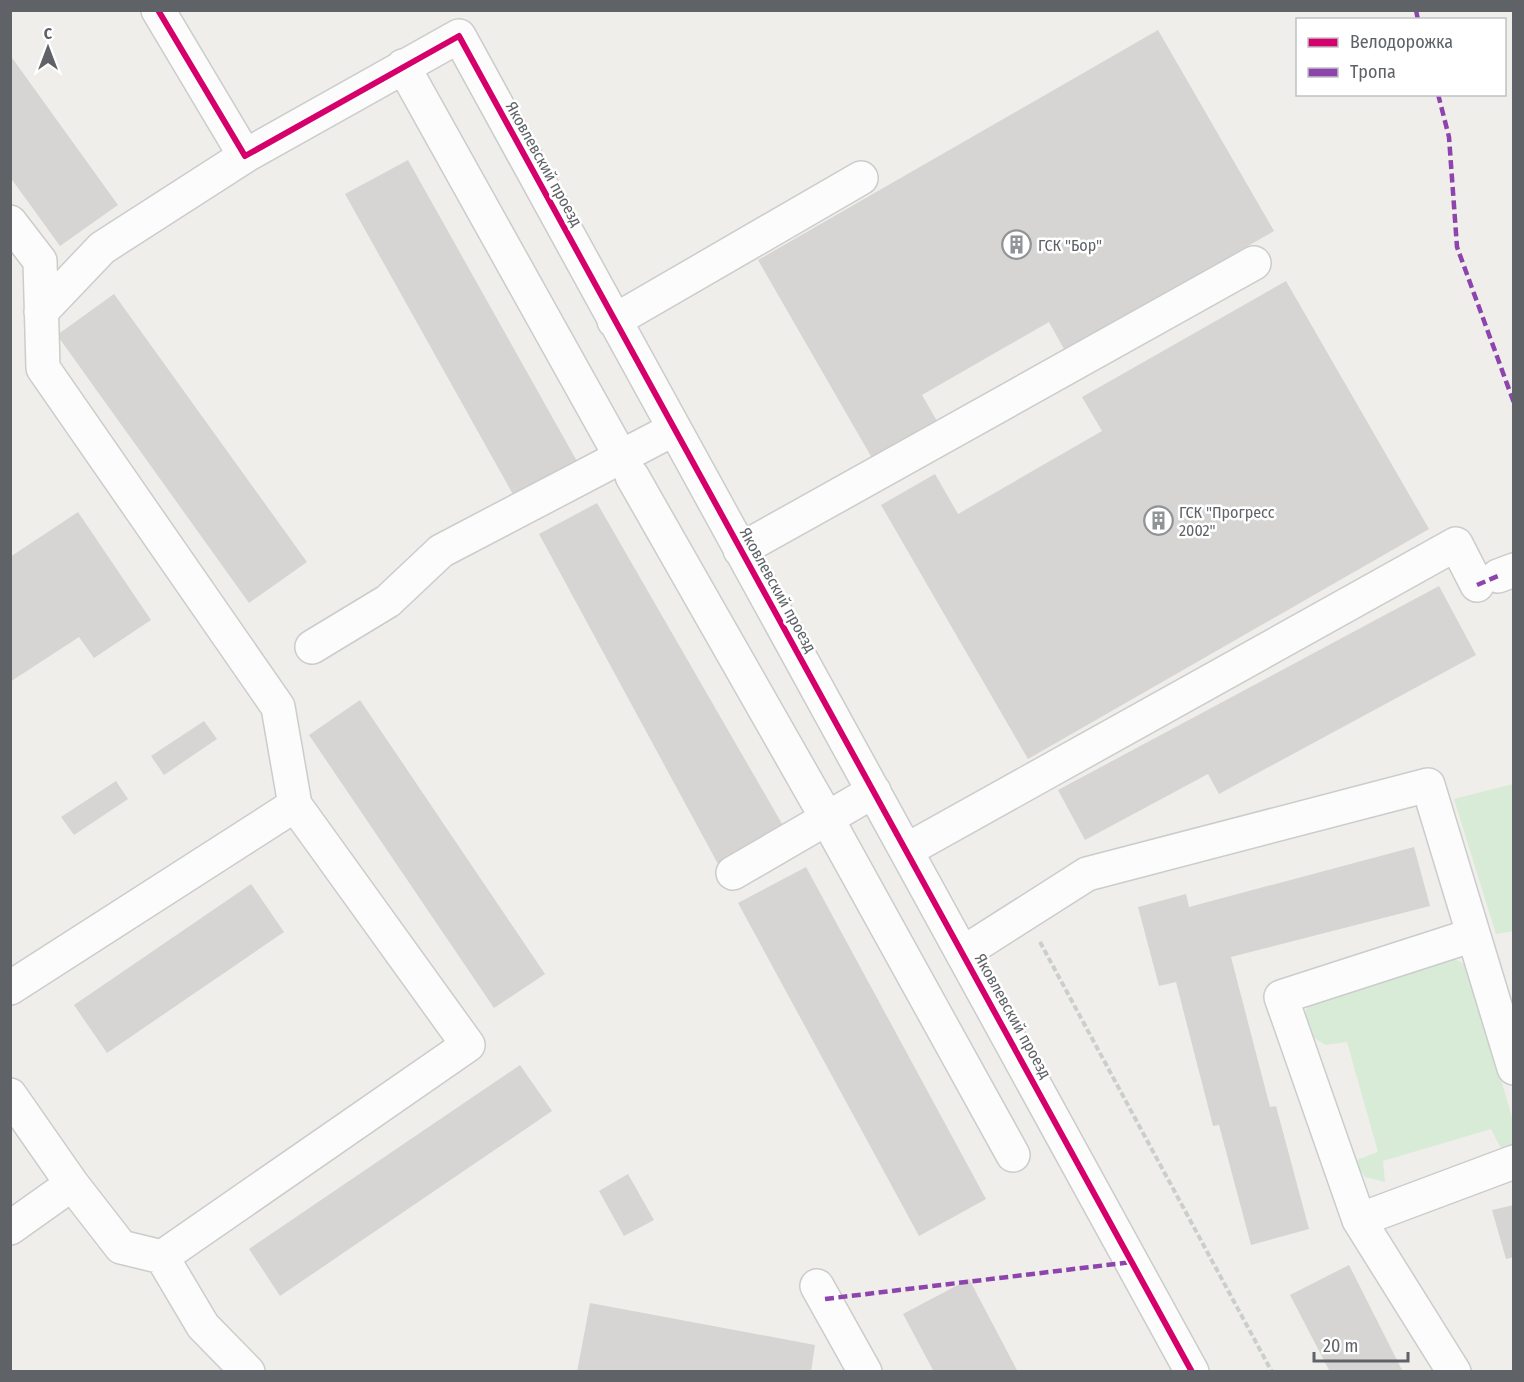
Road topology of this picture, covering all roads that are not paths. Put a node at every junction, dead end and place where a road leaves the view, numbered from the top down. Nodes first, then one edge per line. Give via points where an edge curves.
1 (158, 10) edge
2 (403, 66) junction
3 (245, 156) junction
4 (861, 178) dead end
5 (10, 222) edge
6 (1254, 263) dead end
7 (41, 312) junction
8 (614, 321) junction
9 (674, 429) junction
10 (627, 466) junction
11 (740, 550) junction
12 (1496, 577) edge
13 (312, 647) dead end
14 (874, 791) junction
15 (295, 805) junction
16 (827, 818) junction
17 (907, 850) junction
18 (733, 873) dead end
19 (1473, 935) junction
20 (963, 953) junction
21 (10, 988) edge
22 (1514, 1068) edge
23 (10, 1095) edge
24 (1013, 1155) dead end
25 (1514, 1162) edge
26 (72, 1184) junction
27 (1359, 1220) junction
28 (10, 1228) edge
29 (162, 1257) junction
30 (817, 1286) dead end
31 (248, 1371) edge
32 (865, 1371) edge
33 (1192, 1371) edge
34 (1454, 1371) edge

1 - 3 street
2 - 3 street, Яковлевский проезд
2 - 8 street, Яковлевский проезд via 459,36
2 - 10 street
3 - 7 street, Яковлевский проезд via 102,248
4 - 8 street
5 - 7 street via 40,261
6 - 11 street
7 - 15 street via 43,368 278,707
8 - 9 street, Яковлевский проезд
9 - 10 street
9 - 11 street, Яковлевский проезд
10 - 13 street via 441,551 388,601
10 - 16 street
11 - 14 street, Яковлевский проезд
12 - 17 street via 1456,544
14 - 16 street
14 - 17 street, Яковлевский проезд
15 - 21 street
15 - 29 street via 468,1045
16 - 18 street
16 - 24 street
17 - 20 street, Яковлевский проезд
19 - 20 street via 1428,785 1087,874
19 - 22 street
19 - 27 street via 1281,997
20 - 33 street, Яковлевский проезд
23 - 26 street
25 - 27 street
26 - 28 street
26 - 29 street via 121,1247
27 - 34 street
29 - 31 street via 203,1326
30 - 32 street

